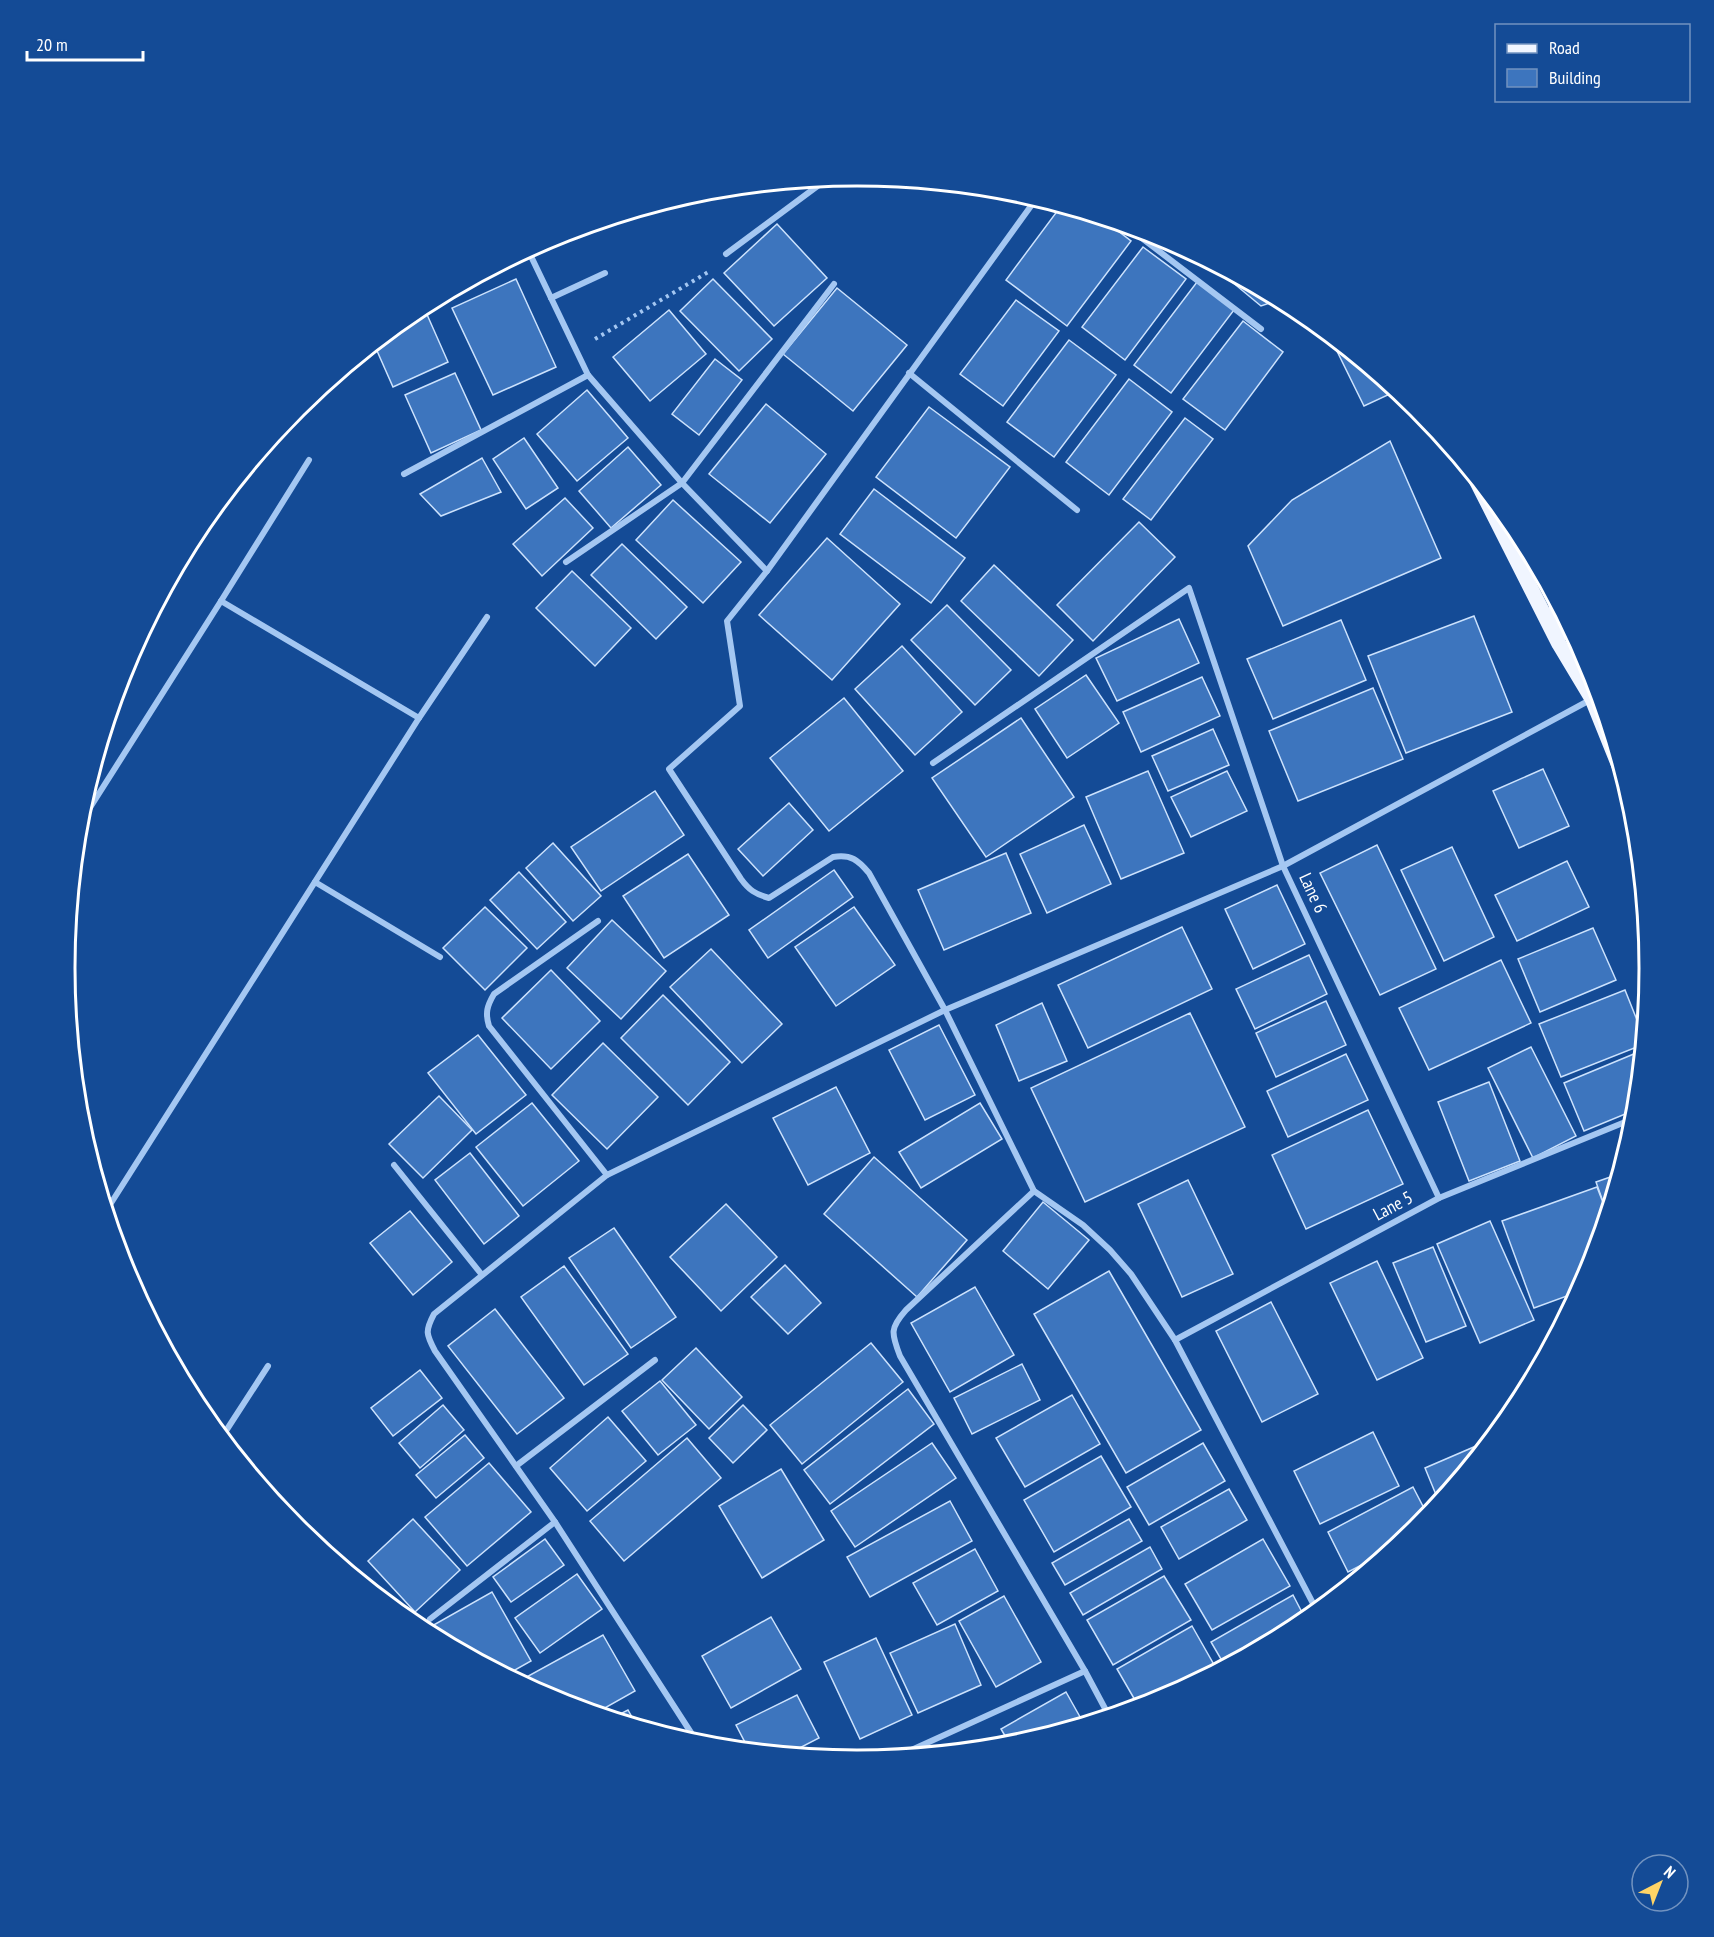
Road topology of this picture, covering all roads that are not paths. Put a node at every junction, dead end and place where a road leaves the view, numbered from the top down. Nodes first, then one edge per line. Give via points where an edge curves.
1 (815, 188) edge
2 (1030, 207) edge
3 (1149, 243) edge
4 (726, 254) road end
5 (532, 258) edge
6 (605, 273) dead end
7 (834, 284) dead end
8 (551, 298) junction
9 (1261, 329) dead end
10 (909, 373) junction
11 (588, 375) junction
12 (309, 460) dead end
13 (405, 474) dead end
14 (682, 483) junction
15 (1077, 510) dead end
16 (1494, 516) edge
17 (566, 562) dead end
18 (767, 571) junction
19 (221, 602) junction
20 (487, 617) dead end
21 (1557, 622) edge
22 (1559, 644) junction
23 (1587, 691) edge
24 (1591, 700) edge
25 (419, 718) junction
26 (933, 763) dead end
27 (93, 803) edge
28 (1283, 866) junction
29 (315, 882) junction
30 (598, 921) dead end
31 (440, 957) dead end
32 (945, 1010) junction
33 (1624, 1123) edge
34 (394, 1165) dead end
35 (608, 1175) junction
36 (1034, 1191) junction
37 (1439, 1198) junction
38 (112, 1202) edge
39 (482, 1275) junction
40 (1175, 1340) junction
41 (655, 1360) dead end
42 (267, 1366) dead end
43 (226, 1430) edge
44 (516, 1466) junction
45 (555, 1522) junction
46 (1313, 1603) edge
47 (430, 1619) dead end
48 (1085, 1671) junction
49 (1106, 1710) edge
50 (691, 1732) edge
51 (915, 1748) edge

1 - 4 street
2 - 10 street
3 - 9 street
5 - 8 street
6 - 8 street
7 - 14 street
8 - 11 street
10 - 15 street
10 - 18 street
11 - 13 street
11 - 14 street
12 - 19 street
14 - 17 street
14 - 18 street
16 - 22 main road
18 - 32 street via 727,621 740,706 669,769 748,890 756,895 768,898 833,857 843,855 862,864
19 - 25 street
19 - 27 street
20 - 25 street
21 - 22 main road
22 - 23 main road
24 - 28 street
25 - 29 street
26 - 28 street, Lane 6 via 1189,588
28 - 32 street
28 - 37 street, Lane 6
29 - 31 street
29 - 38 street
30 - 35 street via 494,994 486,1015 489,1026
32 - 35 street
32 - 36 street
33 - 37 street, Lane 5
34 - 39 street
35 - 39 street
36 - 40 street via 1083,1225 1110,1250
36 - 48 street via 906,1310 894,1323 894,1340
37 - 40 street, Lane 5
39 - 44 street via 434,1314 427,1328 429,1340
40 - 46 street
41 - 44 street
42 - 43 street
44 - 45 street
45 - 47 street
45 - 50 street
48 - 49 street
48 - 51 street

